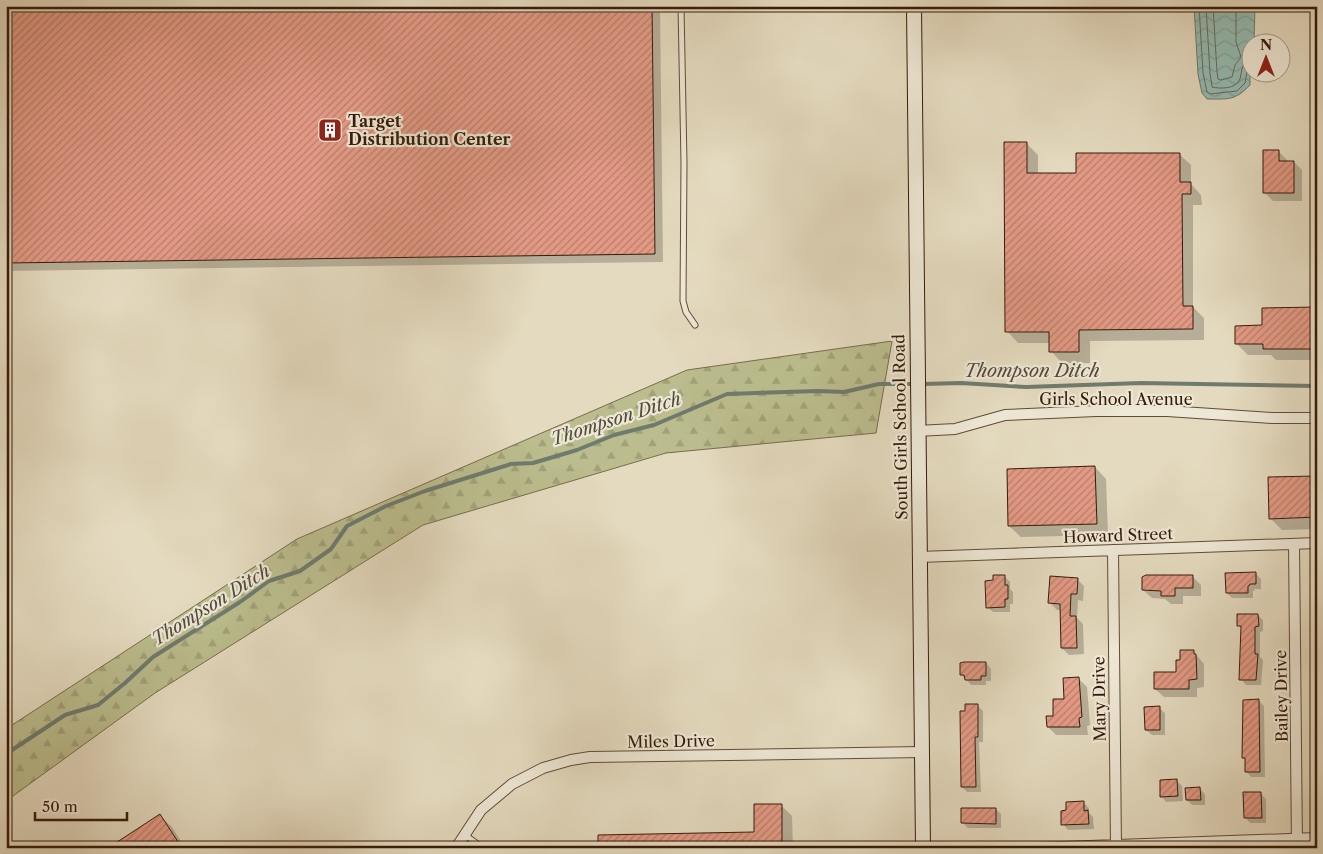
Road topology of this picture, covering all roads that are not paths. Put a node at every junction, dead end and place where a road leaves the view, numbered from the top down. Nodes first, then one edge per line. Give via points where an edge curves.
1 (681, 6) edge
2 (914, 6) edge
3 (695, 325) dead end
4 (1317, 418) edge
5 (917, 431) junction
6 (1317, 543) edge
7 (1294, 544) junction
8 (1113, 550) junction
9 (920, 557) junction
10 (922, 752) junction
11 (464, 834) junction
12 (1317, 838) edge
13 (1297, 843) edge
14 (1116, 846) edge
15 (456, 848) edge
16 (483, 848) edge
17 (923, 848) edge
18 (1033, 848) edge

1 - 3 lane via 683,301
2 - 5 main road, South Girls School Road
4 - 5 street, Girls School Avenue via 1096,411 1005,416 956,429
5 - 9 main road, South Girls School Road
6 - 7 street, Howard Street
7 - 8 street, Howard Street
7 - 13 street, Bailey Drive
8 - 9 street, Howard Street
8 - 14 street, Mary Drive
9 - 10 main road, South Girls School Road
10 - 11 street, Miles Drive via 590,757 571,760 543,768 512,784 481,810
10 - 17 main road, South Girls School Road
11 - 15 street, Miles Drive
11 - 16 lane
12 - 13 street
13 - 14 street
14 - 18 street

